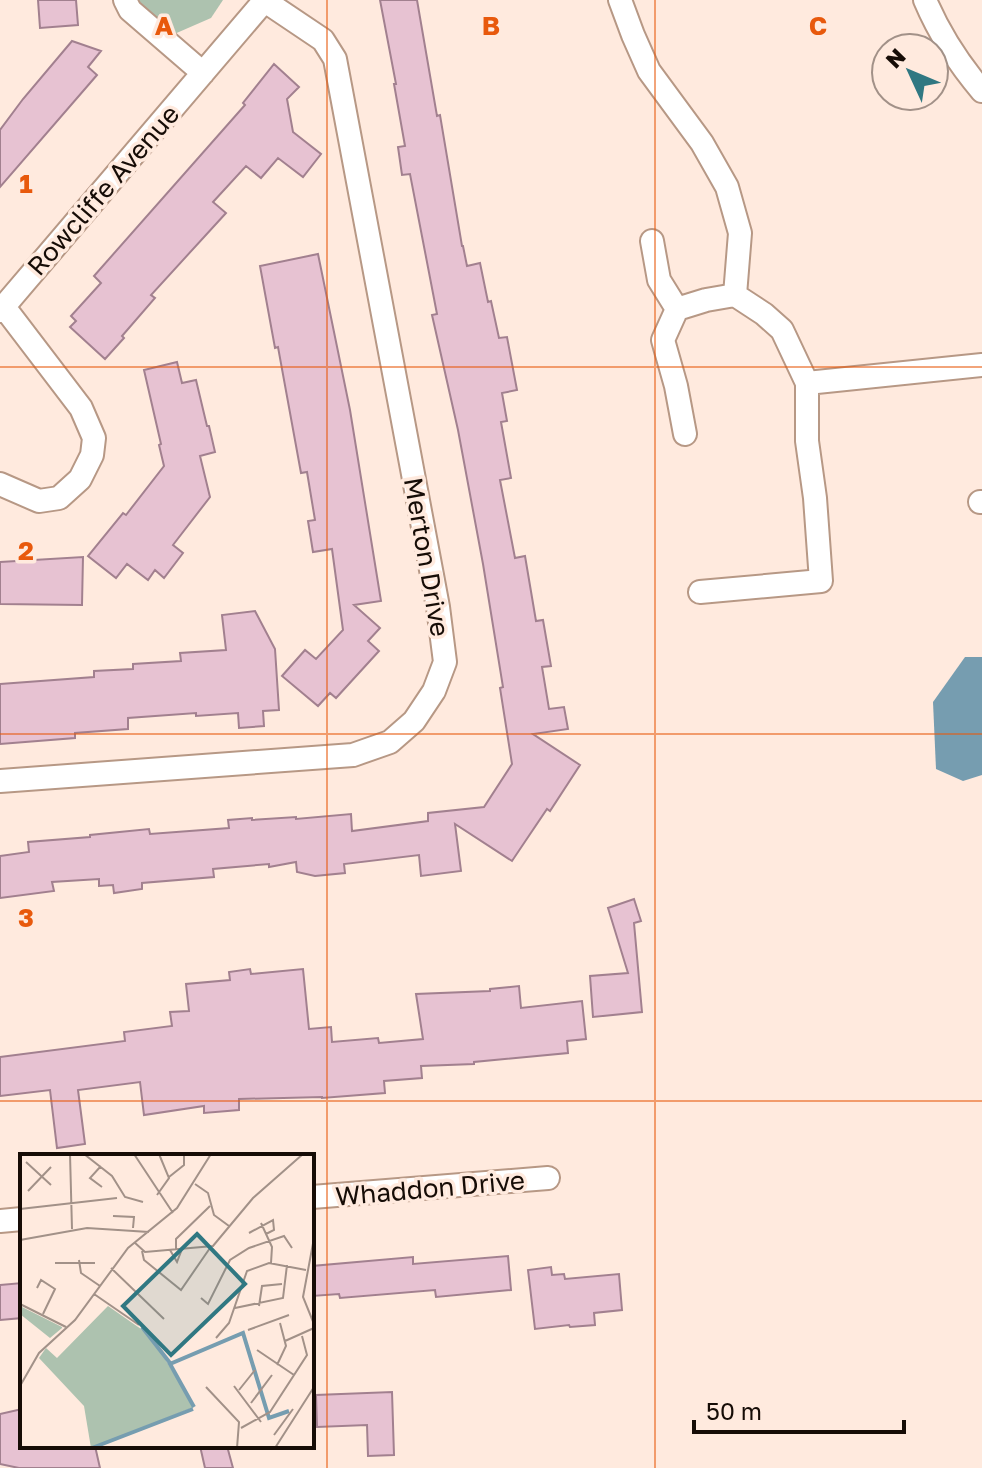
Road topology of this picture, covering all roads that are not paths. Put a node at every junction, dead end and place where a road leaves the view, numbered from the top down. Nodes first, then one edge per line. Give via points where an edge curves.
1 (125, 0) edge
2 (620, 0) edge
3 (925, 0) edge
4 (265, 1) edge
5 (203, 73) junction
6 (982, 91) edge
7 (652, 241) dead end
8 (735, 295) junction
9 (2, 309) edge
10 (677, 309) junction
11 (982, 365) edge
12 (807, 383) junction
13 (685, 434) dead end
14 (0, 484) edge
15 (700, 592) dead end
16 (0, 781) edge
17 (548, 1178) dead end
18 (314, 1197) edge
19 (20, 1219) edge
20 (0, 1221) edge

1 - 5 street
2 - 8 street via 649,71 727,187 740,233
3 - 6 street via 936,26
4 - 5 street, Rowcliffe Avenue
4 - 16 street, Merton Drive via 323,40 335,59 445,662 414,721 390,742 353,755
5 - 9 street, Rowcliffe Avenue
7 - 10 street via 659,280
8 - 10 street
8 - 12 street via 782,330
9 - 14 street, Rowcliffe Avenue via 81,408 94,438 80,479 59,498 39,501
10 - 13 street via 663,340
11 - 12 street
12 - 15 street via 807,441 821,581
17 - 18 street, Whaddon Drive
19 - 20 street

